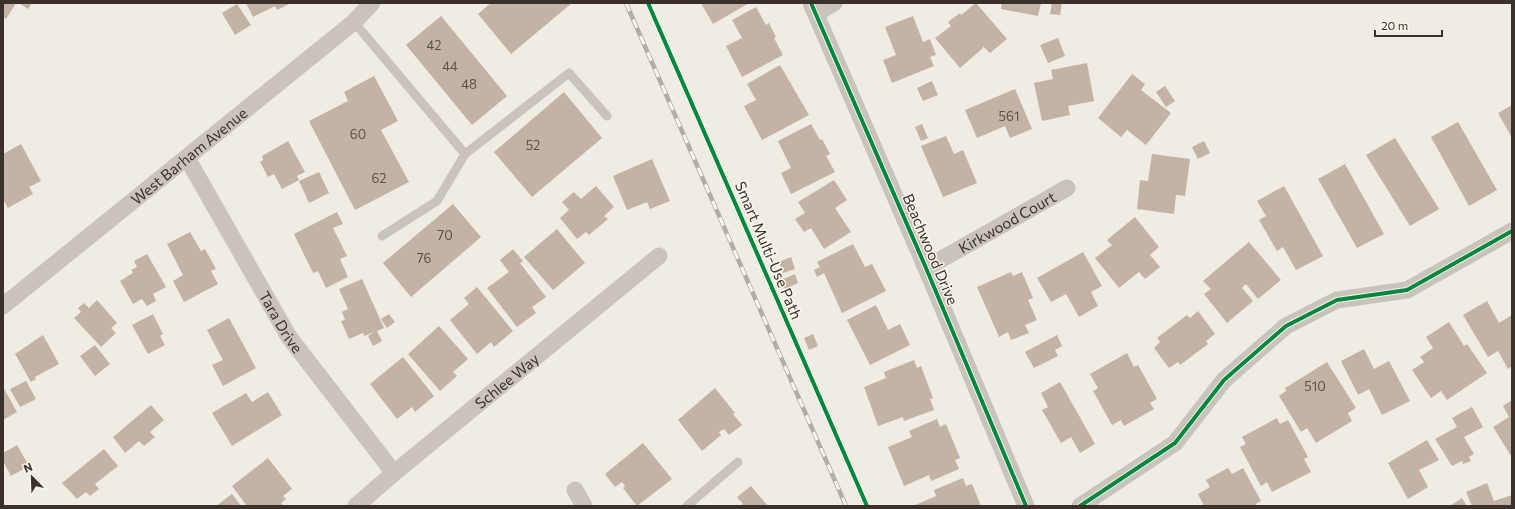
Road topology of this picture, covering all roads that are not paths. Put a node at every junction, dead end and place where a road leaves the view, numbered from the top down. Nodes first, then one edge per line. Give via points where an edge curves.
1 (372, 3) edge
2 (834, 3) edge
3 (813, 8) edge
4 (354, 22) junction
5 (607, 116) dead end
6 (464, 154) junction
7 (187, 158) junction
8 (1067, 188) dead end
9 (1512, 231) edge
10 (382, 236) dead end
11 (659, 256) dead end
12 (926, 268) junction
13 (3, 306) edge
14 (738, 462) dead end
15 (394, 473) junction
16 (575, 490) dead end
17 (356, 506) edge
18 (584, 506) edge
19 (686, 506) edge
20 (1026, 506) edge
21 (1080, 506) edge

1 - 4 street, West Barham Avenue
2 - 3 street
3 - 12 street, Beachwood Drive
4 - 6 lane
4 - 7 street, West Barham Avenue
5 - 6 lane via 569,74
6 - 10 lane via 437,201
7 - 13 street, West Barham Avenue
7 - 15 street, Tara Drive via 289,337
8 - 12 street, Kirkwood Court
9 - 21 street via 1407,290 1337,300 1286,326 1224,380 1175,443
11 - 15 street, Schlee Way
12 - 20 street, Beachwood Drive
14 - 19 lane
15 - 17 street, Schlee Way
16 - 18 street

